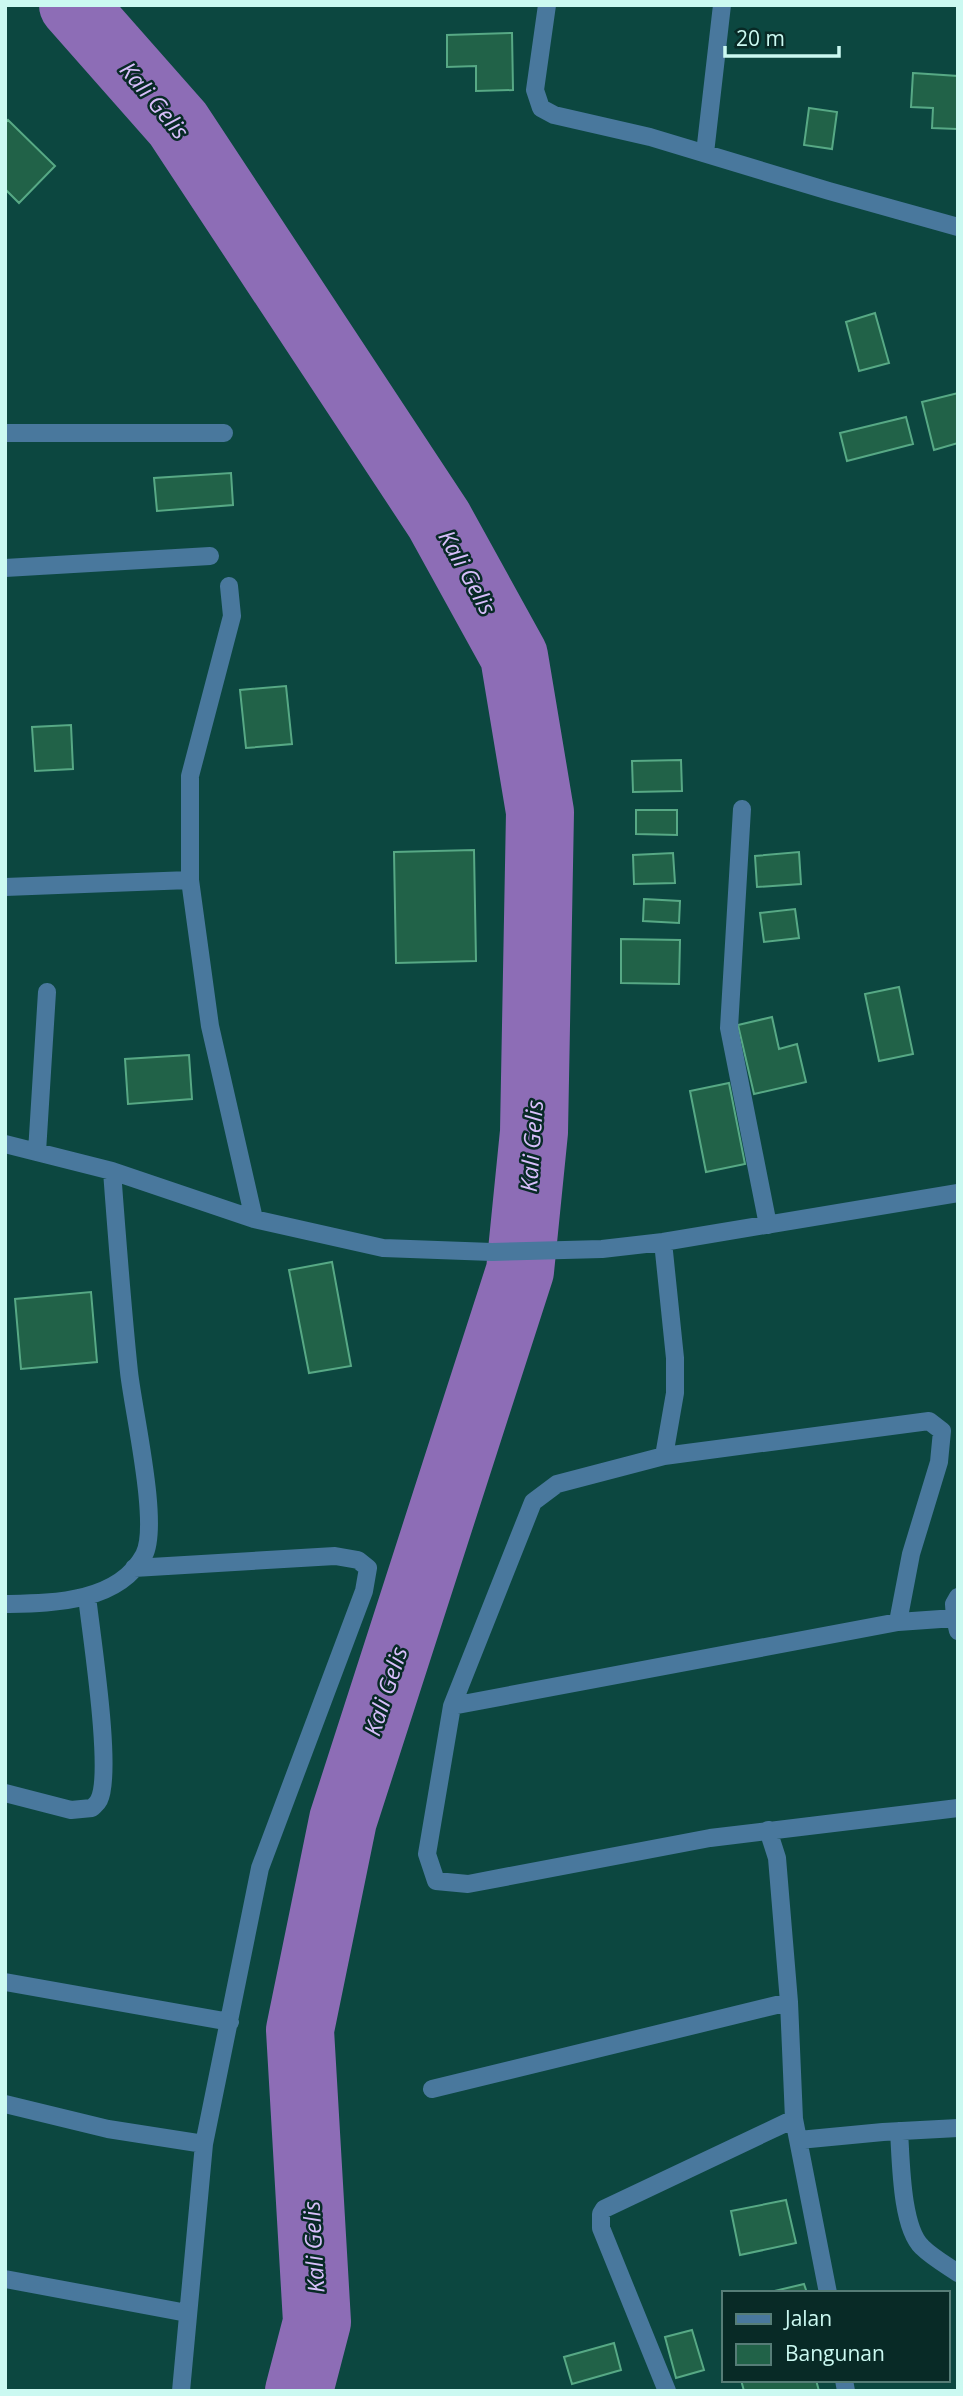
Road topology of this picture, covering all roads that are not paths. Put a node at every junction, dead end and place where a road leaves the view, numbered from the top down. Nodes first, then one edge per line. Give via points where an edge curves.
1 (548, 5) edge
2 (722, 5) edge
3 (705, 153) junction
4 (958, 227) edge
5 (5, 433) edge
6 (224, 433) dead end
7 (210, 556) dead end
8 (5, 568) edge
9 (229, 586) dead end
10 (743, 809) dead end
11 (190, 880) junction
12 (5, 887) edge
13 (47, 992) dead end
14 (5, 1144) edge
15 (37, 1152) junction
16 (112, 1171) junction
17 (958, 1193) edge
18 (254, 1219) junction
19 (768, 1224) junction
20 (663, 1242) junction
21 (664, 1456) junction
22 (134, 1568) junction
23 (87, 1596) junction
24 (958, 1597) edge
25 (5, 1604) edge
26 (898, 1622) junction
27 (956, 1625) edge
28 (452, 1706) junction
29 (5, 1793) edge
30 (958, 1808) edge
31 (768, 1830) junction
32 (5, 1982) edge
33 (789, 2002) junction
34 (230, 2022) junction
35 (432, 2089) dead end
36 (5, 2104) edge
37 (794, 2119) junction
38 (958, 2128) edge
39 (899, 2131) junction
40 (799, 2140) junction
41 (204, 2144) junction
42 (958, 2273) edge
43 (5, 2279) edge
44 (828, 2291) edge
45 (187, 2312) junction
46 (181, 2391) edge
47 (667, 2391) edge

1 - 3 street via 535,90 541,107 554,115
2 - 3 street
3 - 4 street
5 - 6 street
7 - 8 street
9 - 11 street via 232,616 190,776
10 - 19 street via 729,1028
11 - 12 street
11 - 18 street via 210,1026
13 - 15 street
14 - 15 street
15 - 16 street
16 - 18 street
16 - 22 street via 129,1373 148,1501 145,1554
17 - 19 street
18 - 20 street via 383,1248 492,1252
19 - 20 street
20 - 21 street via 675,1358 675,1393
21 - 26 street via 929,1421 942,1431 939,1462 911,1554
21 - 28 street via 557,1483 533,1502
22 - 23 street
22 - 34 street via 335,1556 358,1560 368,1568 364,1591 260,1868
23 - 25 street
23 - 29 street via 103,1741 100,1799 92,1808 71,1810
24 - 27 street
26 - 27 street
26 - 28 street
28 - 31 street via 427,1854 436,1881 468,1884
30 - 31 street
31 - 33 street via 777,1858
32 - 34 street
33 - 35 street
33 - 37 street
34 - 41 street
36 - 41 street via 108,2129
37 - 40 street
37 - 47 street via 604,2208 601,2214 601,2228
38 - 39 street
39 - 40 street
39 - 42 street via 908,2221 920,2246
40 - 44 street
41 - 45 street
43 - 45 street
45 - 46 street

